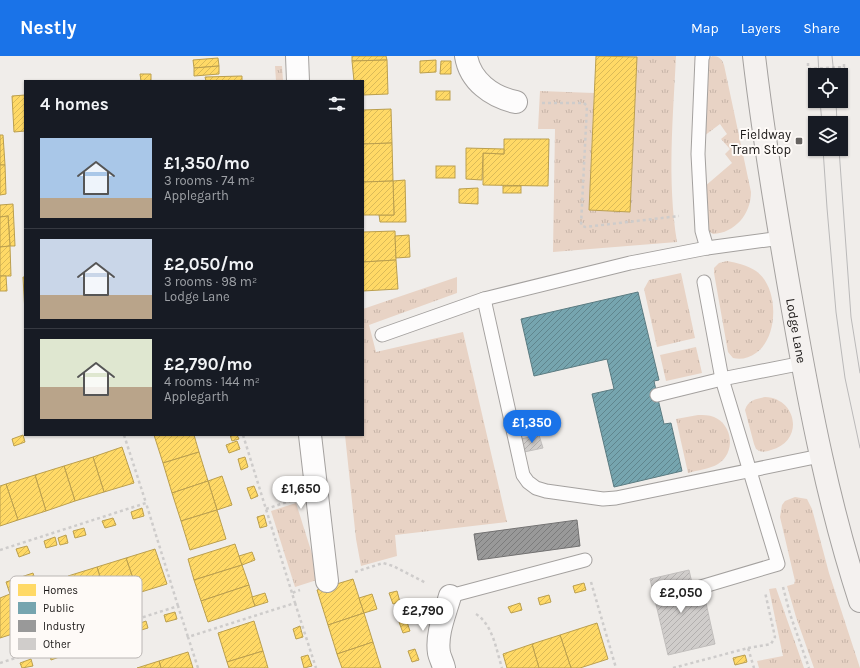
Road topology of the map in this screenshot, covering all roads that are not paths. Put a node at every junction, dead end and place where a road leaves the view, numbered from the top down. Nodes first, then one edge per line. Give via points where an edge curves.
1 (297, 56) edge
2 (466, 56) edge
3 (754, 56) edge
4 (702, 57) edge
5 (298, 80) edge
6 (516, 102) road end
7 (780, 238) junction
8 (707, 248) junction
9 (704, 282) dead end
10 (484, 299) junction
11 (382, 335) dead end
12 (802, 363) junction
13 (722, 379) junction
14 (657, 395) dead end
15 (310, 436) edge
16 (820, 456) junction
17 (750, 470) junction
18 (585, 560) road end
19 (327, 581) dead end
20 (694, 589) dead end
21 (450, 596) joint
22 (860, 601) edge
23 (444, 668) edge

1 - 5 street
2 - 6 street via 470,70 483,87 503,100
3 - 7 street, Lodge Lane
4 - 8 lane via 698,154 702,231
7 - 8 lane
7 - 12 street, Lodge Lane
8 - 10 lane via 630,263
9 - 13 lane
10 - 11 lane
10 - 17 lane via 523,475 536,488 603,499 616,498
12 - 13 lane
12 - 16 street, Lodge Lane
13 - 14 lane
13 - 17 lane
15 - 19 street
16 - 17 lane
16 - 22 street, Lodge Lane via 848,566
17 - 20 lane via 778,564
18 - 21 lane
21 - 23 street via 438,642

